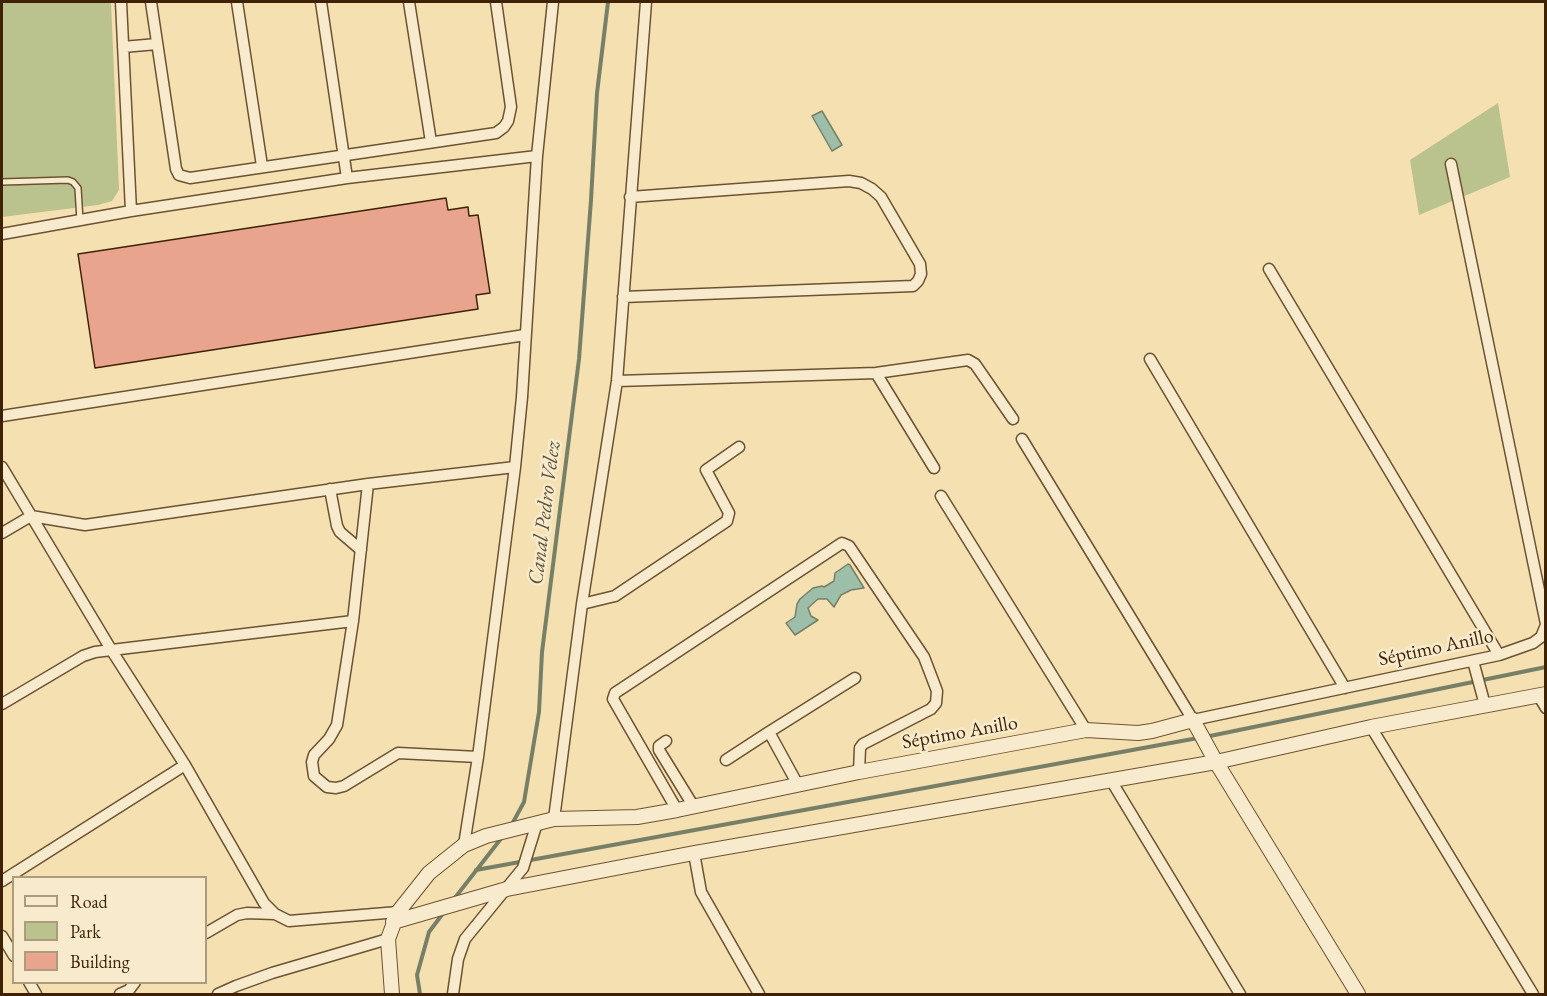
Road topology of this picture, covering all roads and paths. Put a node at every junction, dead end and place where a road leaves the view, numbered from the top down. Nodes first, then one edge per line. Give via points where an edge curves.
1 (121, 2) edge
2 (151, 2) edge
3 (237, 2) edge
4 (321, 2) edge
5 (409, 2) edge
6 (496, 2) edge
7 (553, 2) edge
8 (646, 2) edge
9 (157, 44) junction
10 (123, 47) junction
11 (431, 142) junction
12 (344, 155) junction
13 (537, 156) junction
14 (1451, 164) dead end
15 (262, 166) junction
16 (347, 178) junction
17 (2, 182) edge
18 (630, 197) junction
19 (131, 211) junction
20 (80, 221) junction
21 (2, 234) edge
22 (1269, 268) dead end
23 (624, 297) junction
24 (525, 335) junction
25 (1150, 359) dead end
26 (876, 373) junction
27 (617, 381) junction
28 (2, 416) edge
29 (1013, 419) dead end
30 (1022, 439) dead end
31 (739, 447) dead end
32 (2, 467) edge
33 (515, 467) junction
34 (934, 468) dead end
35 (368, 484) junction
36 (330, 489) junction
37 (941, 496) dead end
38 (31, 516) junction
39 (2, 533) edge
40 (361, 550) junction
41 (582, 604) junction
42 (353, 621) junction
43 (1545, 625) edge
44 (112, 651) junction
45 (1499, 655) junction
46 (1473, 661) junction
47 (855, 678) dead end
48 (1345, 688) junction
49 (1542, 694) edge
50 (2, 704) edge
51 (1485, 705) junction
52 (1545, 708) edge
53 (1193, 720) junction
54 (1371, 728) junction
55 (1086, 730) junction
56 (769, 732) junction
57 (666, 741) dead end
58 (478, 757) junction
59 (726, 760) dead end
60 (1216, 762) junction
61 (185, 765) junction
62 (859, 772) junction
63 (1112, 782) junction
64 (798, 785) junction
65 (694, 807) junction
66 (677, 810) junction
67 (554, 819) junction
68 (534, 824) junction
69 (464, 845) junction
70 (694, 853) junction
71 (2, 881) edge
72 (507, 889) junction
73 (275, 914) junction
74 (396, 917) junction
75 (207, 932) edge
76 (2, 936) edge
77 (388, 939) junction
78 (12, 953) edge
79 (134, 984) edge
80 (120, 994) edge
81 (218, 994) edge
82 (392, 994) edge
83 (453, 994) edge
84 (759, 994) edge
85 (1240, 994) edge
86 (1358, 994) edge
87 (1533, 994) edge

1 - 10 street
2 - 9 street
3 - 15 street
4 - 12 street
5 - 11 street
6 - 11 street via 511,107 508,121 496,133
7 - 13 street
8 - 18 street
9 - 10 street
9 - 15 street via 179,175 190,178
10 - 19 street
11 - 12 street
12 - 15 street
12 - 16 street
13 - 16 street
13 - 24 street
14 - 43 street
16 - 19 street
17 - 20 lane via 74,182 78,188
18 - 23 street
18 - 23 street via 861,183 880,197 920,264 921,273 913,286
19 - 20 street
20 - 21 street
22 - 45 street
23 - 27 street
24 - 28 street
24 - 33 street
25 - 48 street
26 - 27 street
26 - 29 street via 971,361
26 - 34 street
27 - 41 street
30 - 53 street
31 - 41 street via 706,470 729,513 727,521 615,596
32 - 38 street
33 - 35 street
33 - 58 street
35 - 36 street
35 - 40 street
36 - 38 street via 85,525
36 - 40 street via 340,532
37 - 55 street
38 - 39 street
38 - 44 street
40 - 42 street
41 - 67 street
42 - 44 street
42 - 58 street via 337,725 314,755 314,777 327,787 344,786 398,753
43 - 45 street, Séptimo Anillo via 1541,637 1533,644
44 - 50 street via 83,656
44 - 61 street
45 - 46 street, Séptimo Anillo
46 - 48 street, Séptimo Anillo
46 - 51 street
47 - 56 street
48 - 53 street, Séptimo Anillo
49 - 51 street
49 - 52 street
51 - 54 street
53 - 55 street, Séptimo Anillo via 1138,733
53 - 60 street
54 - 60 street
54 - 87 street
55 - 62 street, Séptimo Anillo
56 - 59 street
56 - 64 street
57 - 65 street via 659,750
58 - 69 street
60 - 63 street
60 - 86 street
61 - 71 street
61 - 73 street via 264,903
62 - 64 street, Séptimo Anillo
62 - 66 street via 862,744 931,709 937,691 924,657 849,546 842,543 615,693 613,699
63 - 70 street
63 - 85 street
64 - 65 street, Séptimo Anillo
65 - 66 street, Séptimo Anillo
66 - 67 street, Séptimo Anillo via 637,817
67 - 68 street, Séptimo Anillo
68 - 69 street, Séptimo Anillo
68 - 72 street via 523,868
69 - 74 street, Séptimo Anillo via 429,873
70 - 72 street
70 - 84 street via 701,892
72 - 74 street via 421,914
72 - 83 street via 465,939
73 - 74 street via 289,921
73 - 75 street via 237,915
74 - 77 street
76 - 78 street
77 - 81 street via 272,973
77 - 82 street
79 - 80 street

